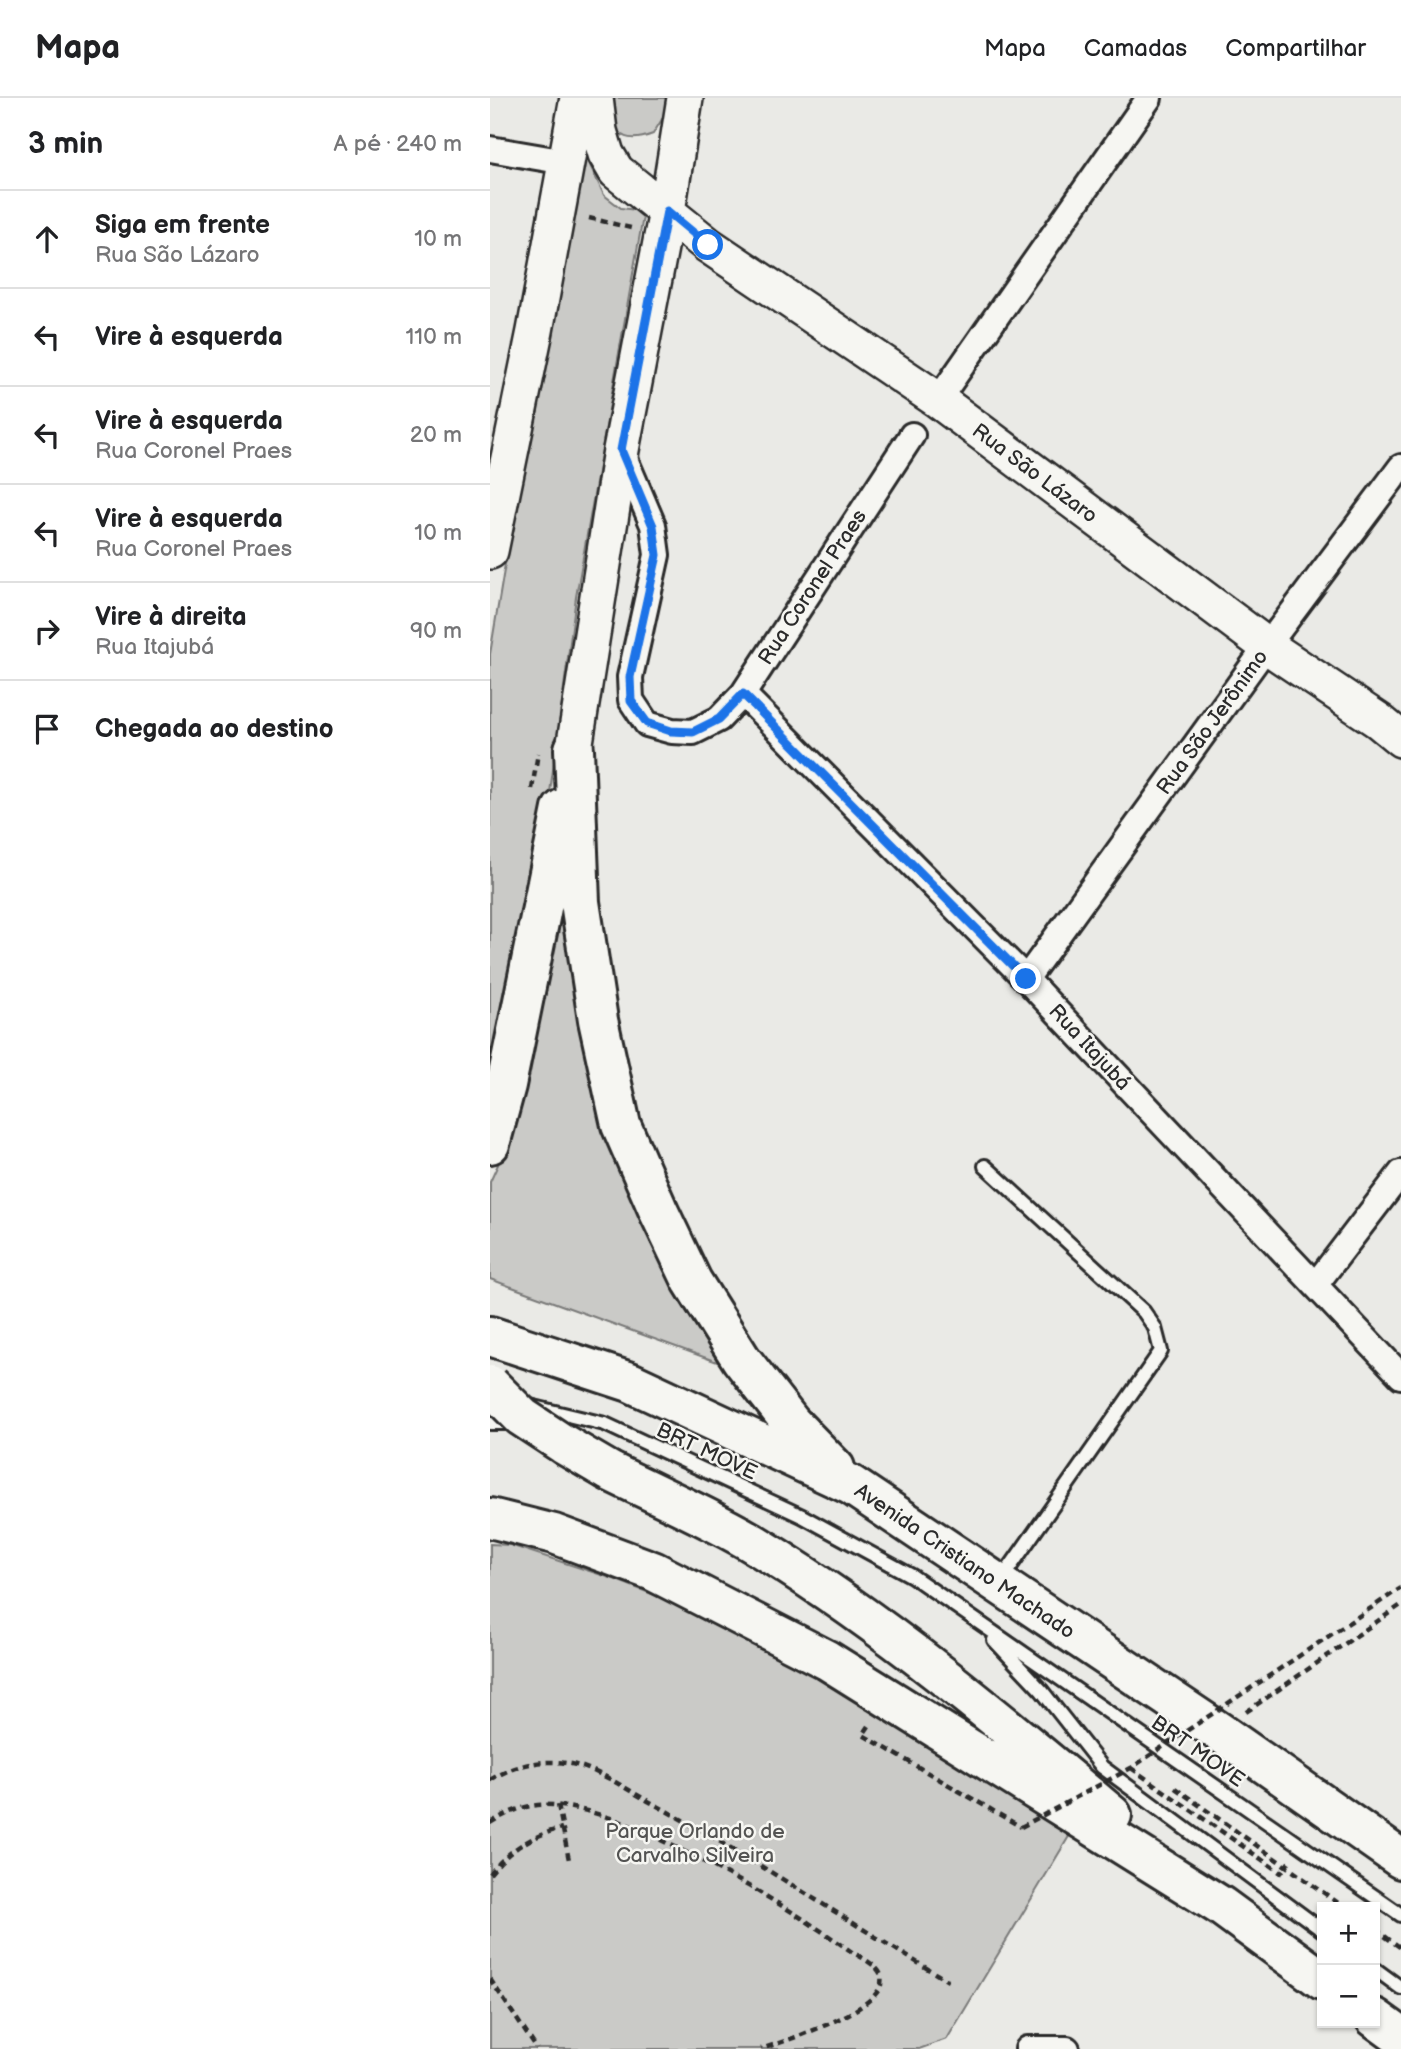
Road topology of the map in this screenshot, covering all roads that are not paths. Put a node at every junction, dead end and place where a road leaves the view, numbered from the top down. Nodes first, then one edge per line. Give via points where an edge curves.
1 (578, 98) edge
2 (595, 98) edge
3 (685, 98) edge
4 (1149, 98) edge
5 (490, 149) edge
6 (566, 162) junction
7 (664, 223) junction
8 (938, 400) junction
9 (912, 435) dead end
10 (621, 450) junction
11 (1401, 467) edge
12 (490, 551) edge
13 (1267, 646) junction
14 (743, 694) junction
15 (1401, 739) edge
16 (574, 749) junction
17 (1026, 979) junction
18 (490, 1144) edge
19 (985, 1166) dead end
20 (1401, 1173) edge
21 (1316, 1284) junction
22 (490, 1336) edge
23 (1401, 1376) edge
24 (490, 1385) edge
25 (490, 1396) edge
26 (490, 1423) edge
27 (605, 1424) junction
28 (851, 1485) junction
29 (490, 1518) edge
30 (999, 1584) junction
31 (974, 1619) junction
32 (1401, 1858) edge
33 (1221, 1906) junction
34 (1401, 1915) edge
35 (1317, 1926) edge
36 (1380, 1973) edge
37 (1317, 1976) edge
38 (1401, 1988) edge
39 (1380, 2022) edge
40 (1401, 2037) edge
41 (1028, 2049) edge
42 (1067, 2049) edge

1 - 6 main road
2 - 7 main road, Rua São Lázaro via 606,154
3 - 7 main road
4 - 8 street
5 - 6 street
6 - 12 main road
7 - 8 main road, Rua São Lázaro via 708,245
7 - 10 main road
8 - 13 main road, Rua São Lázaro
9 - 14 street, Rua Coronel Praes
10 - 14 street, Rua Coronel Praes via 653,526 657,555 630,677 631,701 647,723 693,732 719,719
10 - 16 main road
11 - 13 street, Rua São Jerônimo
13 - 15 main road, Rua São Lázaro
13 - 17 street, Rua São Jerônimo
14 - 17 street, Rua Itajubá
16 - 18 highway
16 - 28 highway via 580,902 598,1020 621,1125 692,1281 741,1359 791,1423
17 - 21 street, Rua Itajubá
19 - 30 lane via 1144,1312 1155,1328 1161,1351
20 - 21 street
21 - 23 street, Rua Itajubá
22 - 28 highway, Avenida Cristiano Machado via 630,1382
24 - 33 highway, bridge via 522,1417 563,1444 755,1544 871,1621
25 - 27 lane, BRT MOVE
26 - 27 lane, BRT MOVE
27 - 31 lane, BRT MOVE via 802,1516 912,1576
28 - 30 highway, Avenida Cristiano Machado
29 - 33 highway via 554,1534 653,1571 827,1660
30 - 32 highway, Avenida Cristiano Machado
31 - 34 lane, BRT MOVE
31 - 35 lane, BRT MOVE via 1042,1691 1101,1767
33 - 37 highway
36 - 38 lane
39 - 40 highway
41 - 42 street

